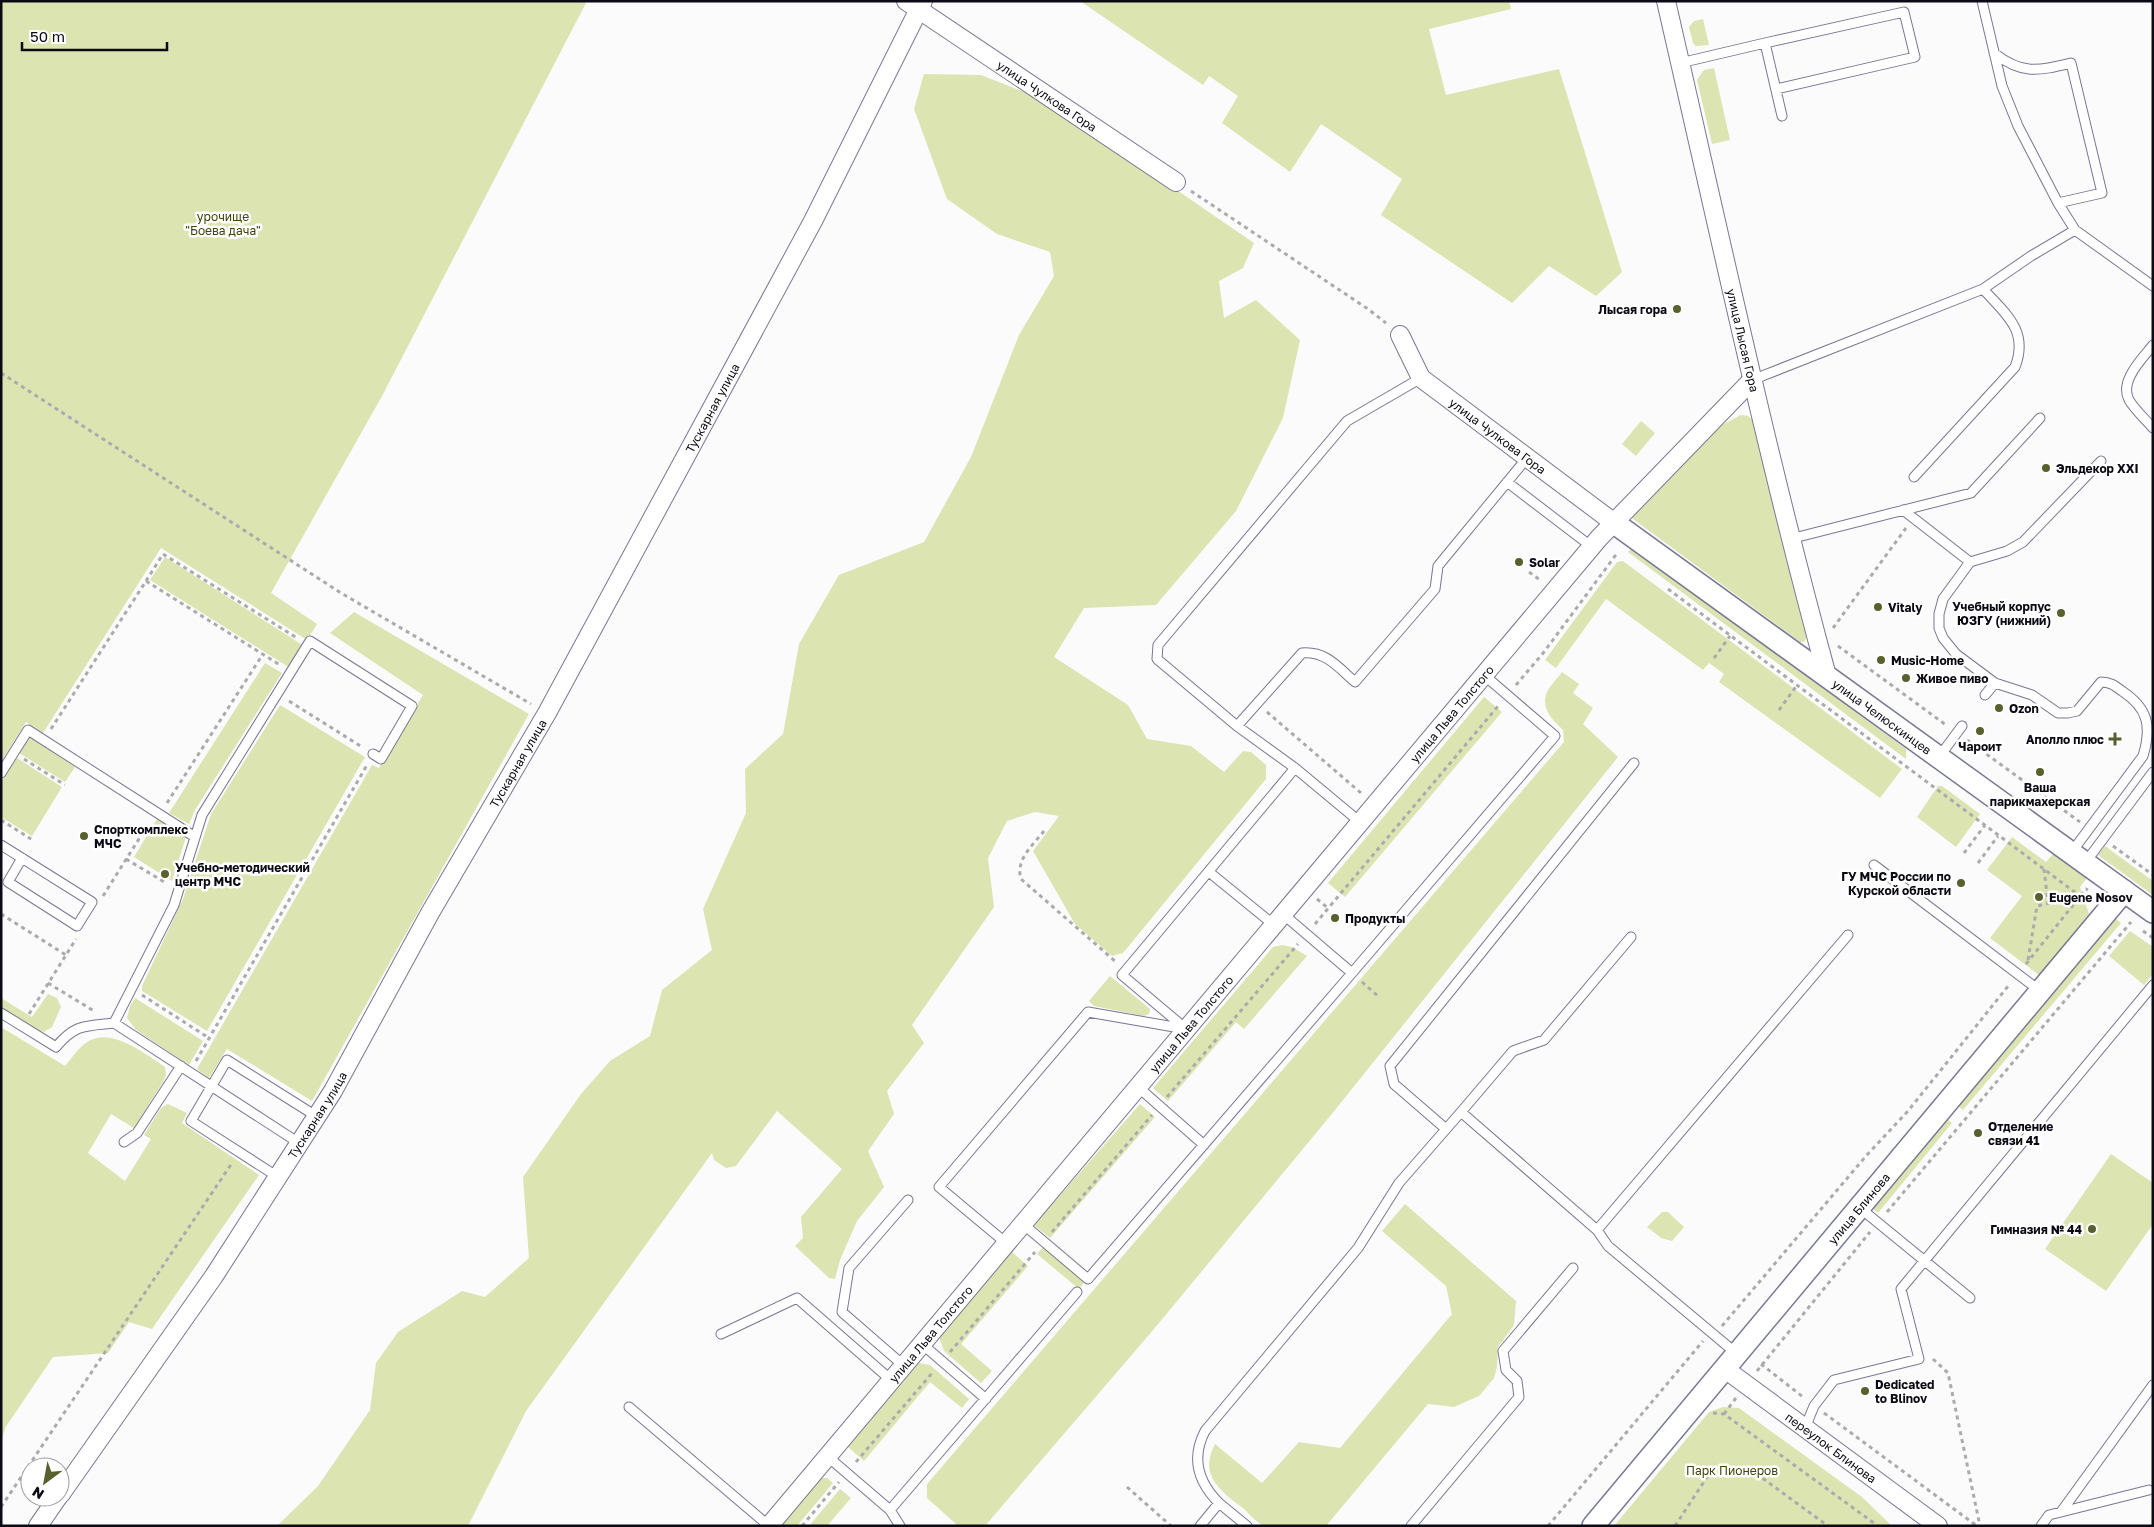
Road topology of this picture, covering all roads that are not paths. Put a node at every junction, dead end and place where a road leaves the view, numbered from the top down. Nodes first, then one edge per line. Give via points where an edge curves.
1 (1666, 1) edge
2 (1982, 1) edge
3 (916, 4) edge
4 (1765, 43) junction
5 (1994, 53) junction
6 (1680, 63) junction
7 (1776, 89) junction
8 (1782, 116) dead end
9 (1176, 182) road end
10 (2058, 203) junction
11 (2075, 230) junction
12 (2153, 286) edge
13 (1983, 289) junction
14 (1400, 335) road end
15 (2153, 345) edge
16 (1421, 378) junction
17 (1752, 380) junction
18 (2040, 418) dead end
19 (2153, 428) edge
20 (1527, 458) junction
21 (2101, 461) dead end
22 (1914, 477) dead end
23 (1507, 482) junction
24 (1903, 510) junction
25 (1613, 522) junction
26 (1790, 539) junction
27 (1595, 542) junction
28 (1970, 562) junction
29 (1484, 675) junction
30 (1827, 676) junction
31 (1995, 683) junction
32 (1985, 695) dead end
33 (1237, 726) junction
34 (1959, 729) road end
35 (373, 754) road end
36 (1938, 757) junction
37 (1634, 762) dead end
38 (1295, 768) junction
39 (2153, 772) edge
40 (1, 773) edge
41 (1360, 822) junction
42 (195, 837) junction
43 (1, 845) edge
44 (22, 858) junction
45 (2078, 858) junction
46 (1874, 865) dead end
47 (1209, 872) junction
48 (2117, 899) junction
49 (2153, 912) edge
50 (1278, 920) junction
51 (1848, 935) dead end
52 (1631, 937) dead end
53 (1352, 973) junction
54 (2153, 985) edge
55 (2041, 991) junction
56 (1, 1013) edge
57 (114, 1023) junction
58 (1186, 1030) junction
59 (181, 1066) junction
60 (211, 1086) junction
61 (1138, 1087) junction
62 (1461, 1112) junction
63 (316, 1116) junction
64 (1446, 1129) junction
65 (124, 1142) dead end
66 (299, 1143) junction
67 (1204, 1145) junction
68 (278, 1177) junction
69 (908, 1200) dead end
70 (1860, 1208) junction
71 (1023, 1224) junction
72 (1597, 1230) junction
73 (1006, 1244) junction
74 (1925, 1261) junction
75 (1574, 1268) dead end
76 (1077, 1292) dead end
77 (1970, 1298) dead end
78 (721, 1334) dead end
79 (922, 1344) junction
80 (1734, 1358) junction
81 (904, 1365) junction
82 (891, 1380) junction
83 (2153, 1385) edge
84 (986, 1398) junction
85 (629, 1406) dead end
86 (1805, 1428) junction
87 (828, 1456) junction
88 (70, 1480) edge
89 (2150, 1490) dead end
90 (1219, 1503) junction
91 (51, 1507) edge
92 (890, 1510) junction
93 (2061, 1512) junction
94 (38, 1526) edge
95 (769, 1526) edge
96 (900, 1526) edge
97 (1200, 1526) edge
98 (1247, 1526) edge
99 (1411, 1526) edge
100 (1593, 1526) edge
101 (1938, 1526) edge
102 (2041, 1526) edge

1 - 6 street, улица Лысая Гора
2 - 5 lane
3 - 9 street, улица Чулкова Гора
3 - 63 street, Тускарная улица via 813,221 547,713
4 - 6 lane
4 - 7 lane
4 - 7 lane via 1904,12 1915,57
5 - 10 lane via 2002,86 2018,126
5 - 10 lane via 2022,69 2039,70 2071,63 2102,193
6 - 17 street, улица Лысая Гора
7 - 8 lane
10 - 11 lane
11 - 12 lane
11 - 13 lane
13 - 17 lane
13 - 22 lane via 2010,318 2017,332 2020,355 2015,367
14 - 16 street, улица Чулкова Гора
15 - 19 lane via 2126,387 2129,400
16 - 20 street, улица Чулкова Гора
16 - 33 lane via 1347,421 1158,645 1157,659
17 - 25 street, улица Льва Толстого
17 - 26 street, улица Лысая Гора
18 - 24 lane via 1971,493
20 - 23 lane
20 - 25 street, улица Чулкова Гора
21 - 28 lane via 2023,542 2007,551
23 - 27 lane
23 - 33 lane via 1438,566 1435,589 1355,682 1326,657 1314,652 1302,653
24 - 26 lane
24 - 28 lane
25 - 27 street, улица Льва Толстого
25 - 30 street, улица Челюскинцев
26 - 30 street, улица Лысая Гора
27 - 29 street, улица Льва Толстого
28 - 31 lane via 1943,599 1939,628 1956,654
29 - 41 street, улица Льва Толстого
29 - 53 lane via 1555,736
30 - 36 street, улица Челюскинцев
31 - 32 lane
31 - 45 lane via 2032,695 2058,713 2077,711 2101,682 2109,682 2137,700 2147,724 2148,739 2143,756 2090,829
33 - 38 lane
34 - 36 lane
35 - 42 lane via 380,759 412,706 310,641 202,815
36 - 45 street, улица Челюскинцев
37 - 64 lane via 1390,1066 1394,1084
38 - 41 lane
38 - 47 lane
39 - 45 lane via 2102,838
40 - 42 lane via 28,730
41 - 50 street, улица Льва Толстого
42 - 57 lane via 174,905
43 - 44 lane
44 - 44 lane via 8,882 77,926 92,902
45 - 48 street, улица Челюскинцев
46 - 55 lane
47 - 50 lane
47 - 58 lane via 1122,976
48 - 49 street, улица Челюскинцев
48 - 55 street, улица Блинова
50 - 53 lane via 1306,934
50 - 58 street, улица Льва Толстого
51 - 72 lane
52 - 62 lane via 1544,1040 1513,1051
53 - 67 lane
54 - 74 lane
55 - 70 street, улица Блинова
56 - 57 lane via 56,1047 67,1034 81,1027
57 - 59 lane
58 - 61 street, улица Льва Толстого
58 - 73 lane via 1088,1012 939,1187
59 - 60 lane
59 - 65 lane via 137,1133
60 - 63 lane via 227,1060
60 - 66 lane
60 - 68 lane via 190,1120
61 - 67 lane
61 - 71 street, улица Льва Толстого
62 - 64 lane
62 - 72 lane
63 - 66 street, Тускарная улица
64 - 90 lane via 1400,1183 1358,1248 1204,1431 1198,1449 1197,1468 1206,1488
66 - 68 street, Тускарная улица
67 - 71 lane via 1088,1279
68 - 88 street, Тускарная улица via 214,1276
69 - 81 lane via 849,1268 842,1312
70 - 74 lane
70 - 80 street, улица Блинова
71 - 73 street, улица Льва Толстого
72 - 80 lane via 1608,1246 1711,1334
73 - 79 street, улица Льва Толстого
74 - 77 lane
74 - 86 lane via 1901,1289 1919,1360 1834,1380 1814,1406
75 - 99 lane via 1503,1351 1506,1370 1517,1380 1519,1396
76 - 84 lane
78 - 82 lane via 797,1298
79 - 81 street, улица Льва Толстого
79 - 84 lane
80 - 86 street, переулок Блинова via 1746,1385
80 - 100 street, улица Блинова
81 - 82 street, улица Льва Толстого
82 - 87 street, улица Льва Толстого
83 - 93 lane
84 - 92 lane
85 - 95 lane
86 - 101 street, переулок Блинова
87 - 92 lane
87 - 95 street, улица Льва Толстого
89 - 93 lane
90 - 97 lane
90 - 98 lane
91 - 94 street, Тускарная улица
92 - 96 lane
93 - 102 lane via 2049,1515

